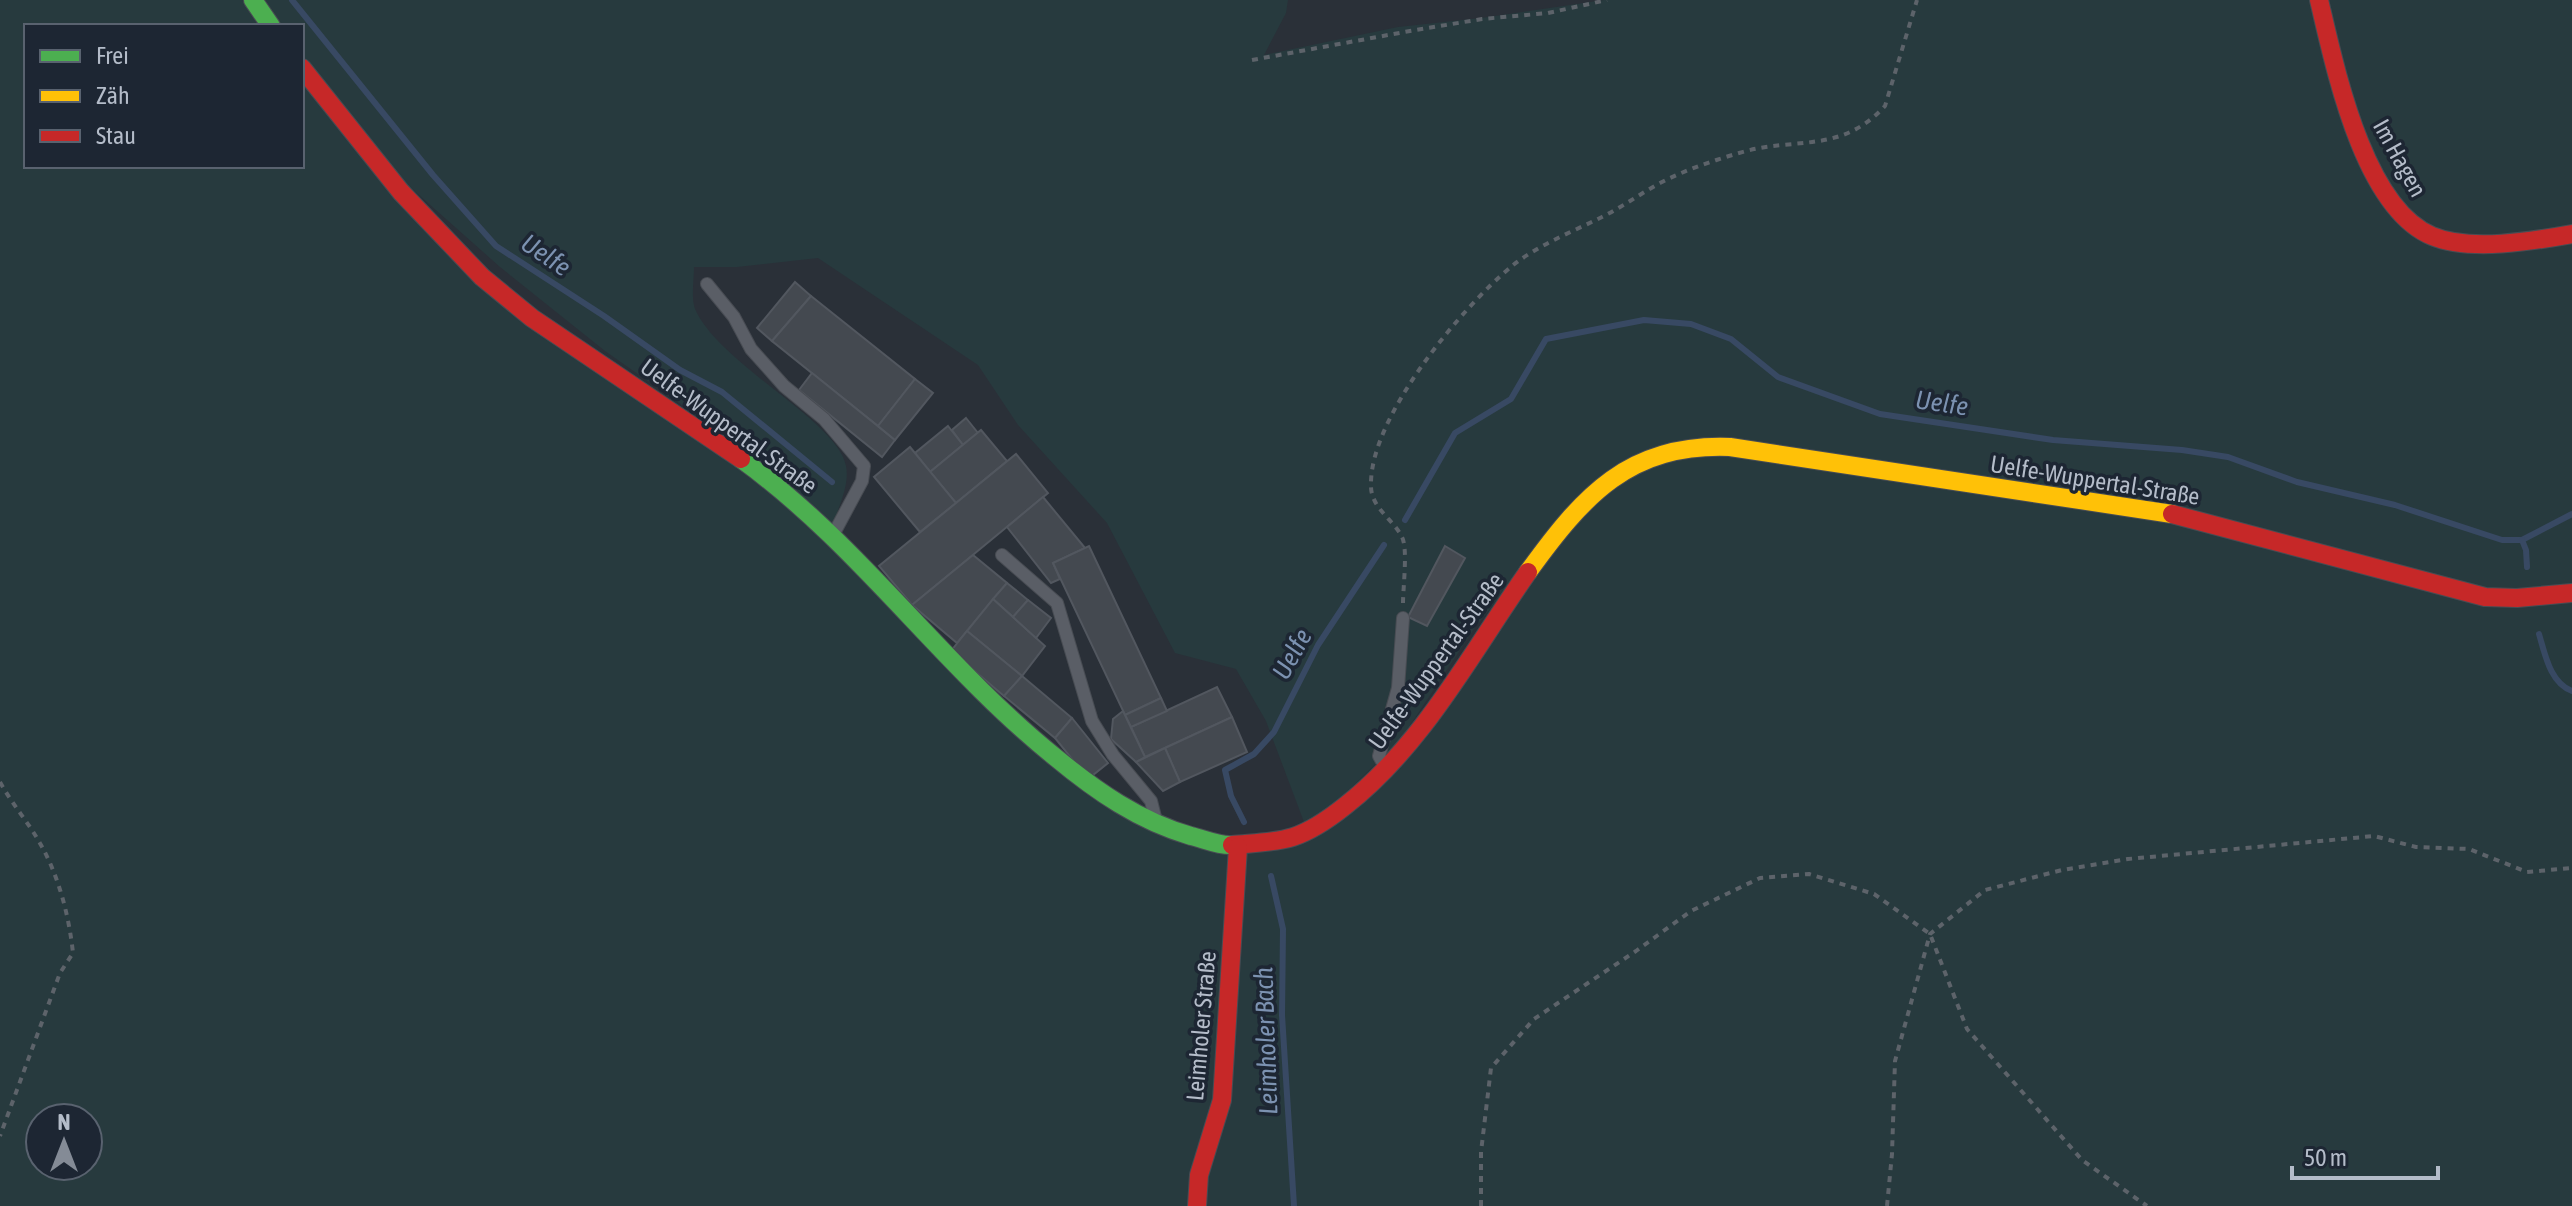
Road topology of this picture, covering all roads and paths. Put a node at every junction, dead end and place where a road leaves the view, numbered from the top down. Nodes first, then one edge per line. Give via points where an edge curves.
1 (253, 0) edge
2 (1607, 0) edge
3 (1917, 0) edge
4 (2319, 0) edge
5 (270, 24) edge
6 (1252, 60) dead end
7 (304, 70) edge
8 (2572, 234) edge
9 (707, 284) dead end
10 (833, 535) junction
11 (1002, 555) dead end
12 (2572, 593) edge
13 (1403, 618) joint
14 (1387, 770) junction
15 (0, 782) edge
16 (1158, 828) junction
17 (1238, 847) junction
18 (2572, 868) edge
19 (1930, 934) junction
20 (0, 1136) edge
21 (1197, 1206) edge
22 (1481, 1206) edge
23 (1887, 1206) edge
24 (2147, 1206) edge

1 - 5 main road
2 - 6 path
3 - 13 path via 1885,106 1873,119 1826,142 1748,150 1706,163 1541,247 1479,299 1419,368 1393,410 1371,489 1376,505 1404,539
4 - 8 main road, Im Hagen via 2356,131 2384,189 2409,222 2432,235 2473,242
7 - 10 main road, Uelfe-Wuppertal-Straße via 423,218 512,304 712,437
9 - 10 lane via 751,349 864,466 862,481
10 - 16 main road, Uelfe-Wuppertal-Straße via 890,598 1057,760 1104,797
11 - 16 lane via 1057,603 1092,721 1151,801
12 - 14 main road, Uelfe-Wuppertal-Straße via 2485,597 2153,510 1730,447 1683,448 1651,456 1624,471 1575,511
13 - 14 lane via 1398,688 1379,756
14 - 17 main road, Uelfe-Wuppertal-Straße via 1320,824 1261,847
15 - 20 path via 41,845 70,927 73,953 60,973
16 - 17 main road, Uelfe-Wuppertal-Straße
17 - 21 main road, Leimholer Straße via 1222,1100 1199,1175
18 - 19 path via 2527,872 2469,849 2416,847 2374,836 2143,858 2062,870 1985,890
19 - 22 path via 1874,894 1809,874 1760,878 1691,911 1534,1019 1491,1068
19 - 23 path via 1895,1061
19 - 24 path via 1967,1029 2082,1160

